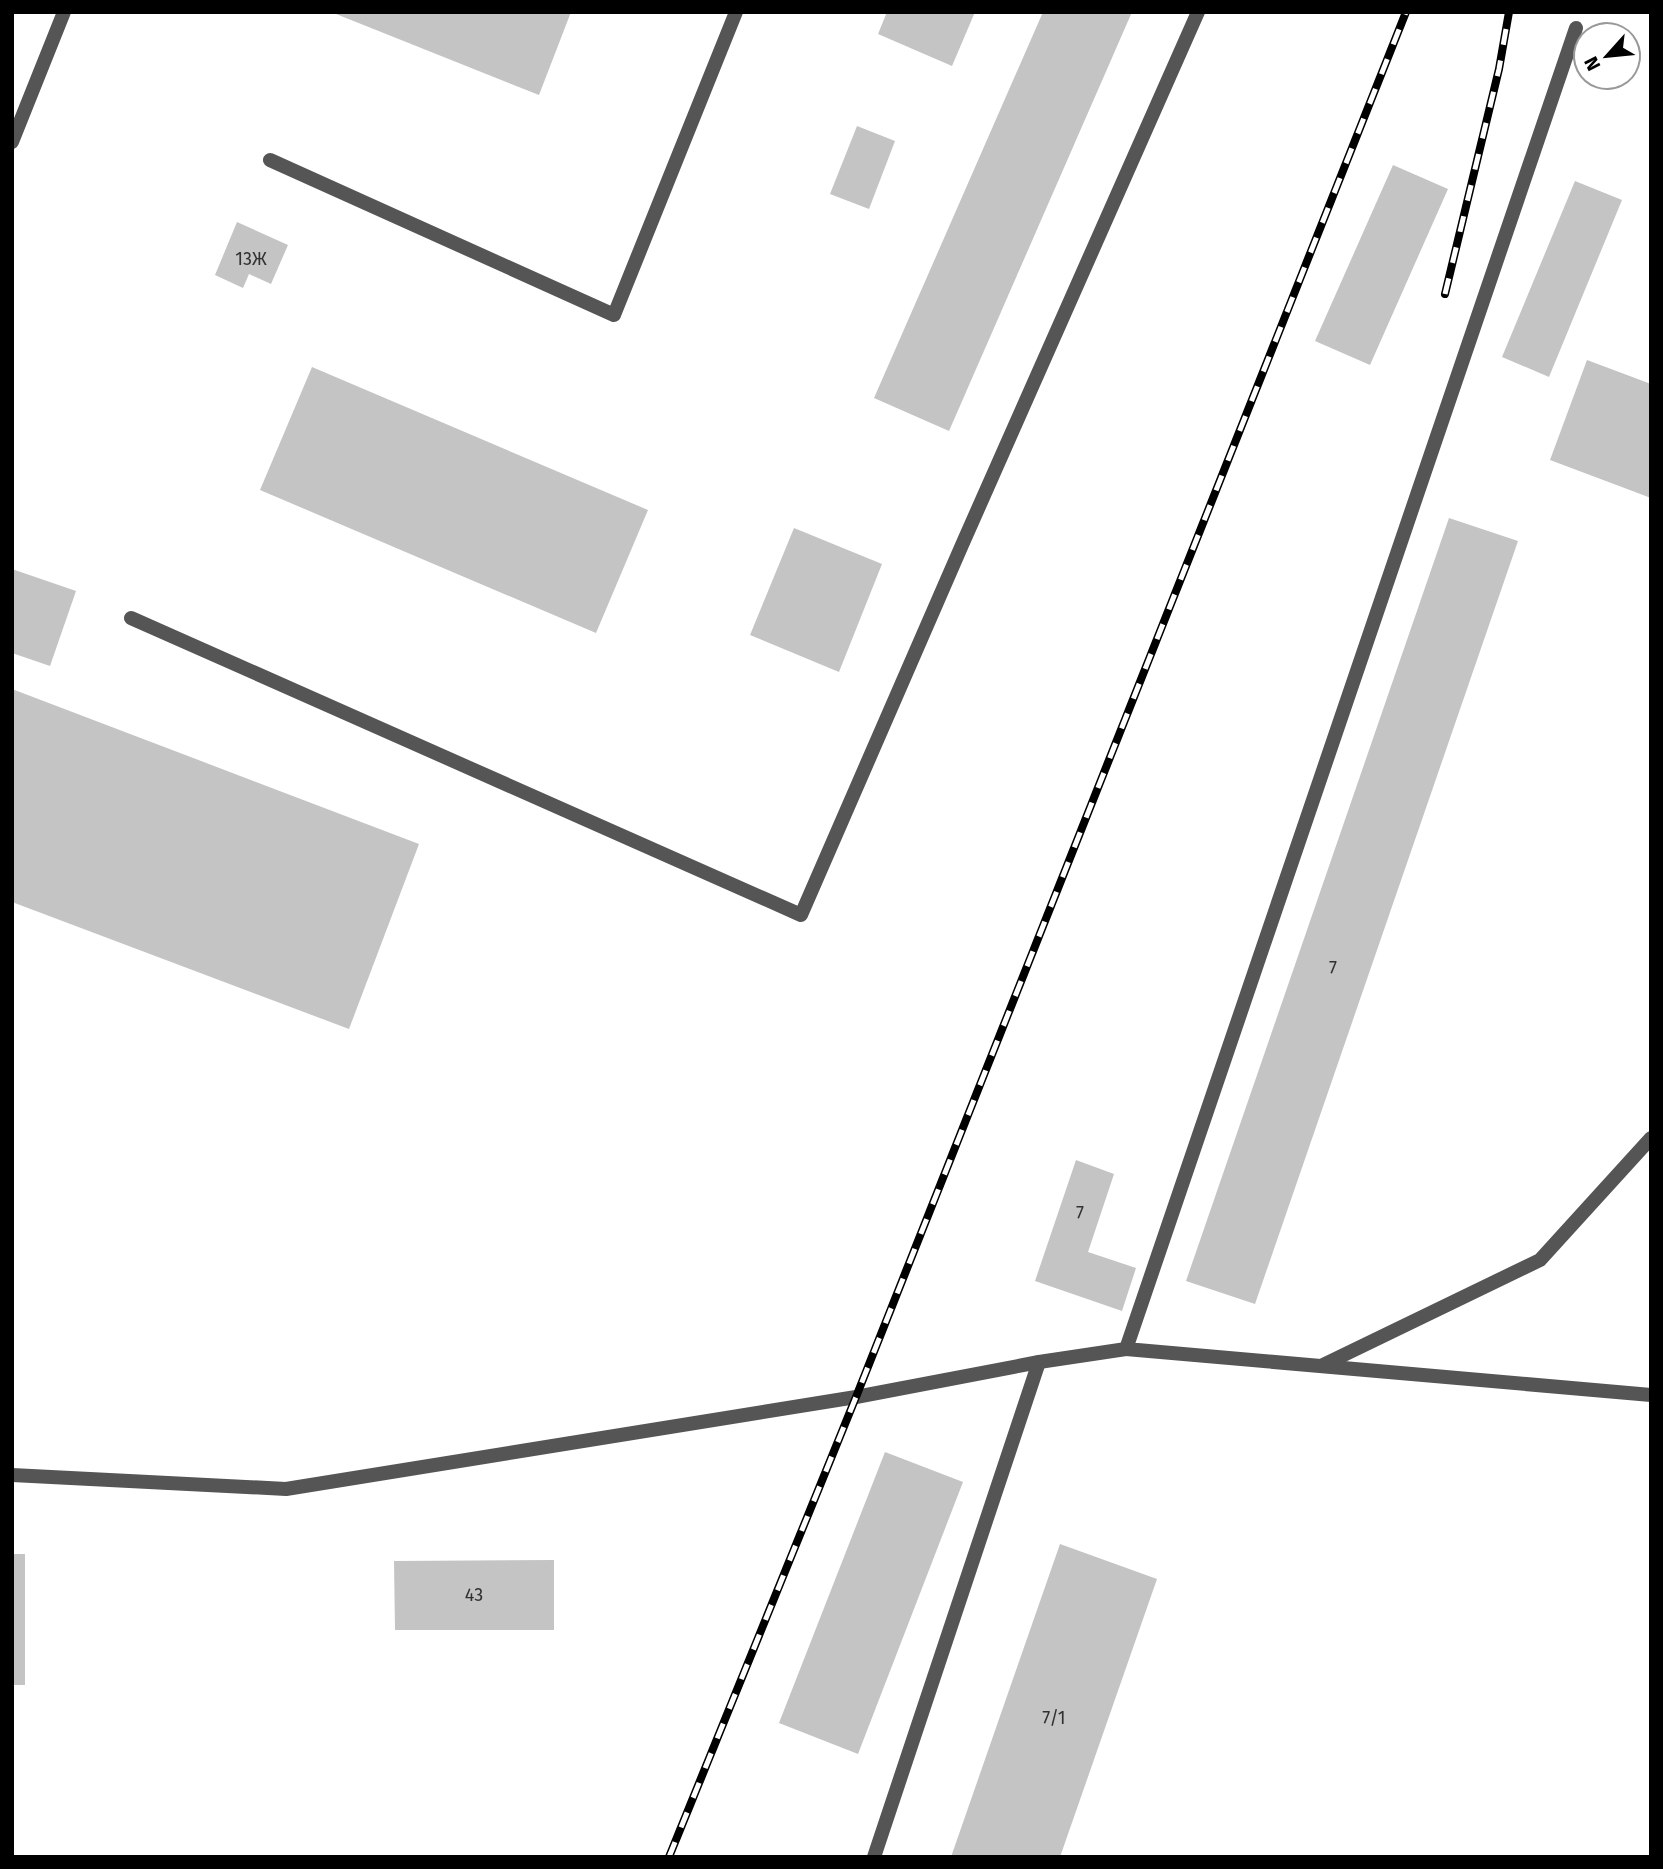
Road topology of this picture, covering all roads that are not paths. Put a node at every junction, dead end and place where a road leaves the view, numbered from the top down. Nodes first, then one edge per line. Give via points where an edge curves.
1 (64, 12) edge
2 (736, 12) edge
3 (1198, 12) edge
4 (1572, 40) edge
5 (12, 142) edge
6 (270, 160) dead end
7 (131, 618) dead end
8 (1651, 1138) edge
9 (1126, 1349) junction
10 (1039, 1362) junction
11 (1321, 1366) junction
12 (1651, 1395) edge
13 (12, 1475) edge
14 (874, 1857) edge

1 - 5 street
2 - 6 street via 614,315
3 - 7 street via 801,915
4 - 9 street
8 - 11 street via 1540,1260
9 - 10 street
9 - 11 street
10 - 13 street via 856,1397 286,1489
10 - 14 street
11 - 12 street

